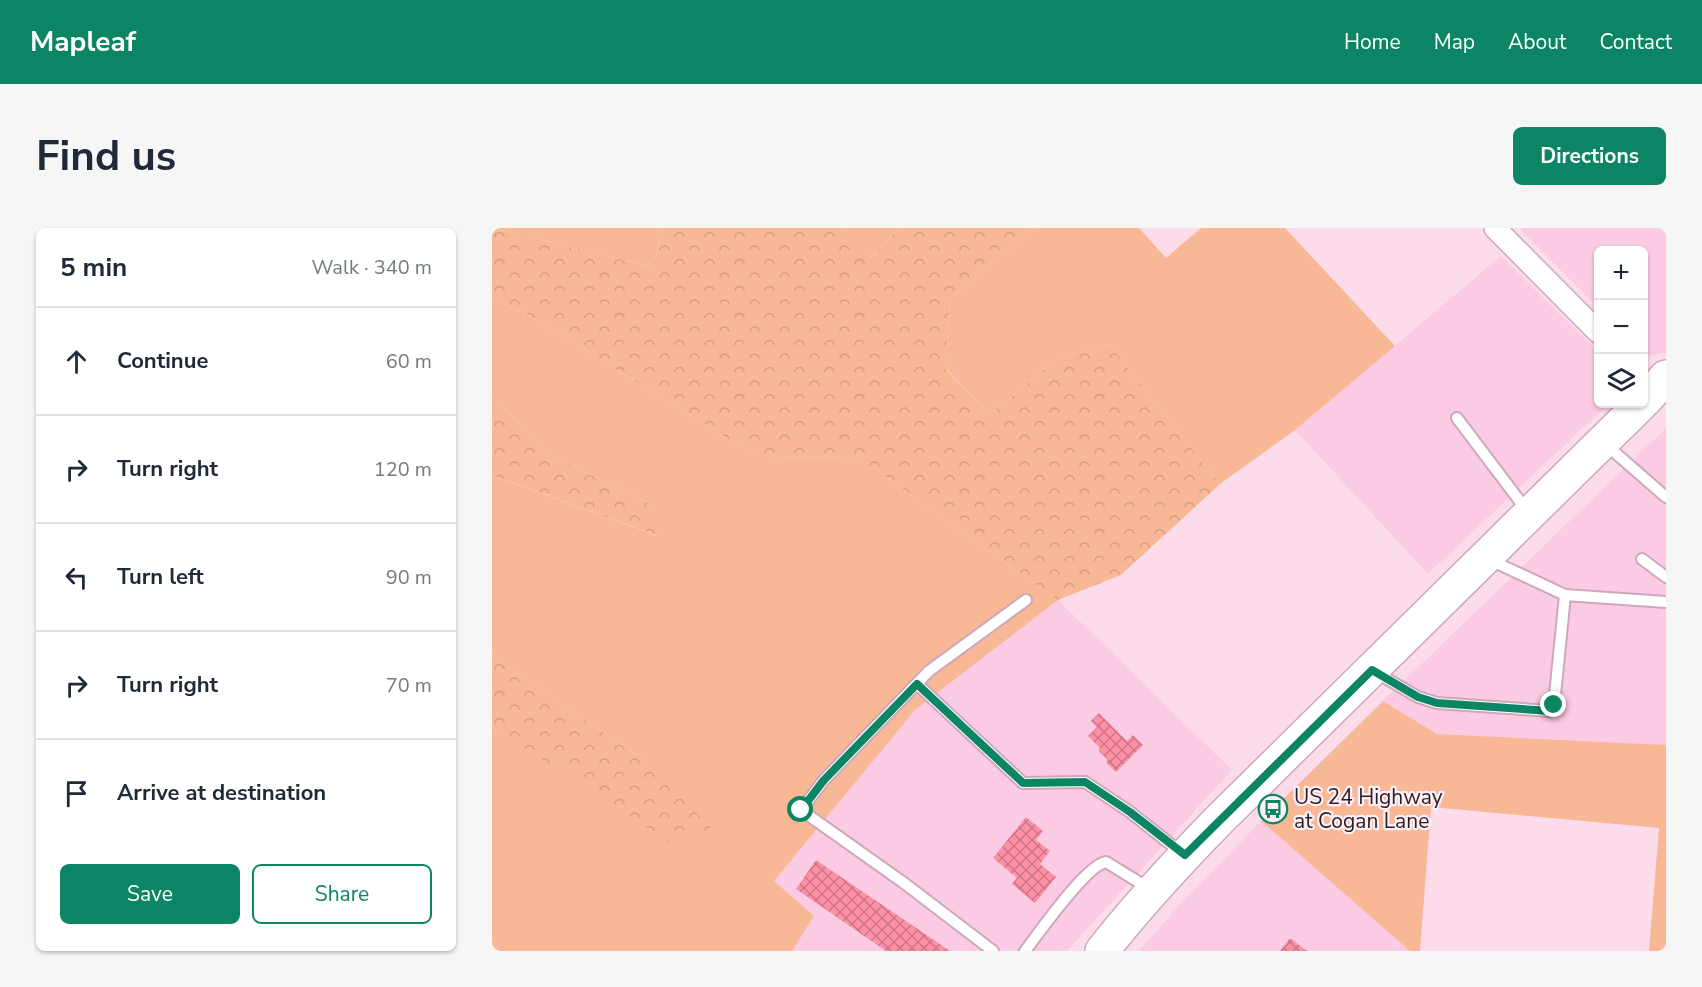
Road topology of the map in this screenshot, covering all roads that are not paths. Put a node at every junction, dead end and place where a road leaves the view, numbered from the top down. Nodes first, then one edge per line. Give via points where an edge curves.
1 (1495, 228) edge
2 (1594, 327) edge
3 (1653, 391) edge
4 (1456, 418) dead end
5 (1603, 442) junction
6 (1666, 498) edge
7 (1530, 514) junction
8 (1486, 558) junction
9 (1642, 559) dead end
10 (1666, 577) edge
11 (1565, 595) junction
12 (1026, 600) dead end
13 (1666, 602) edge
14 (1372, 670) junction
15 (917, 684) junction
16 (1185, 855) junction
17 (1152, 891) junction
18 (1106, 950) edge
19 (993, 951) edge
20 (1024, 951) edge

1 - 2 street
3 - 5 main road
4 - 7 lane
5 - 6 lane
5 - 7 main road
7 - 8 main road
8 - 11 lane
8 - 14 main road
9 - 10 lane
11 - 13 lane
11 - 14 lane via 1554,705 1550,711 1437,703 1418,697
12 - 15 lane
14 - 16 main road
15 - 16 lane via 1023,783 1085,782
15 - 19 lane via 824,780 801,810
16 - 17 main road
17 - 18 main road
17 - 20 lane via 1106,862 1099,863 1083,876

